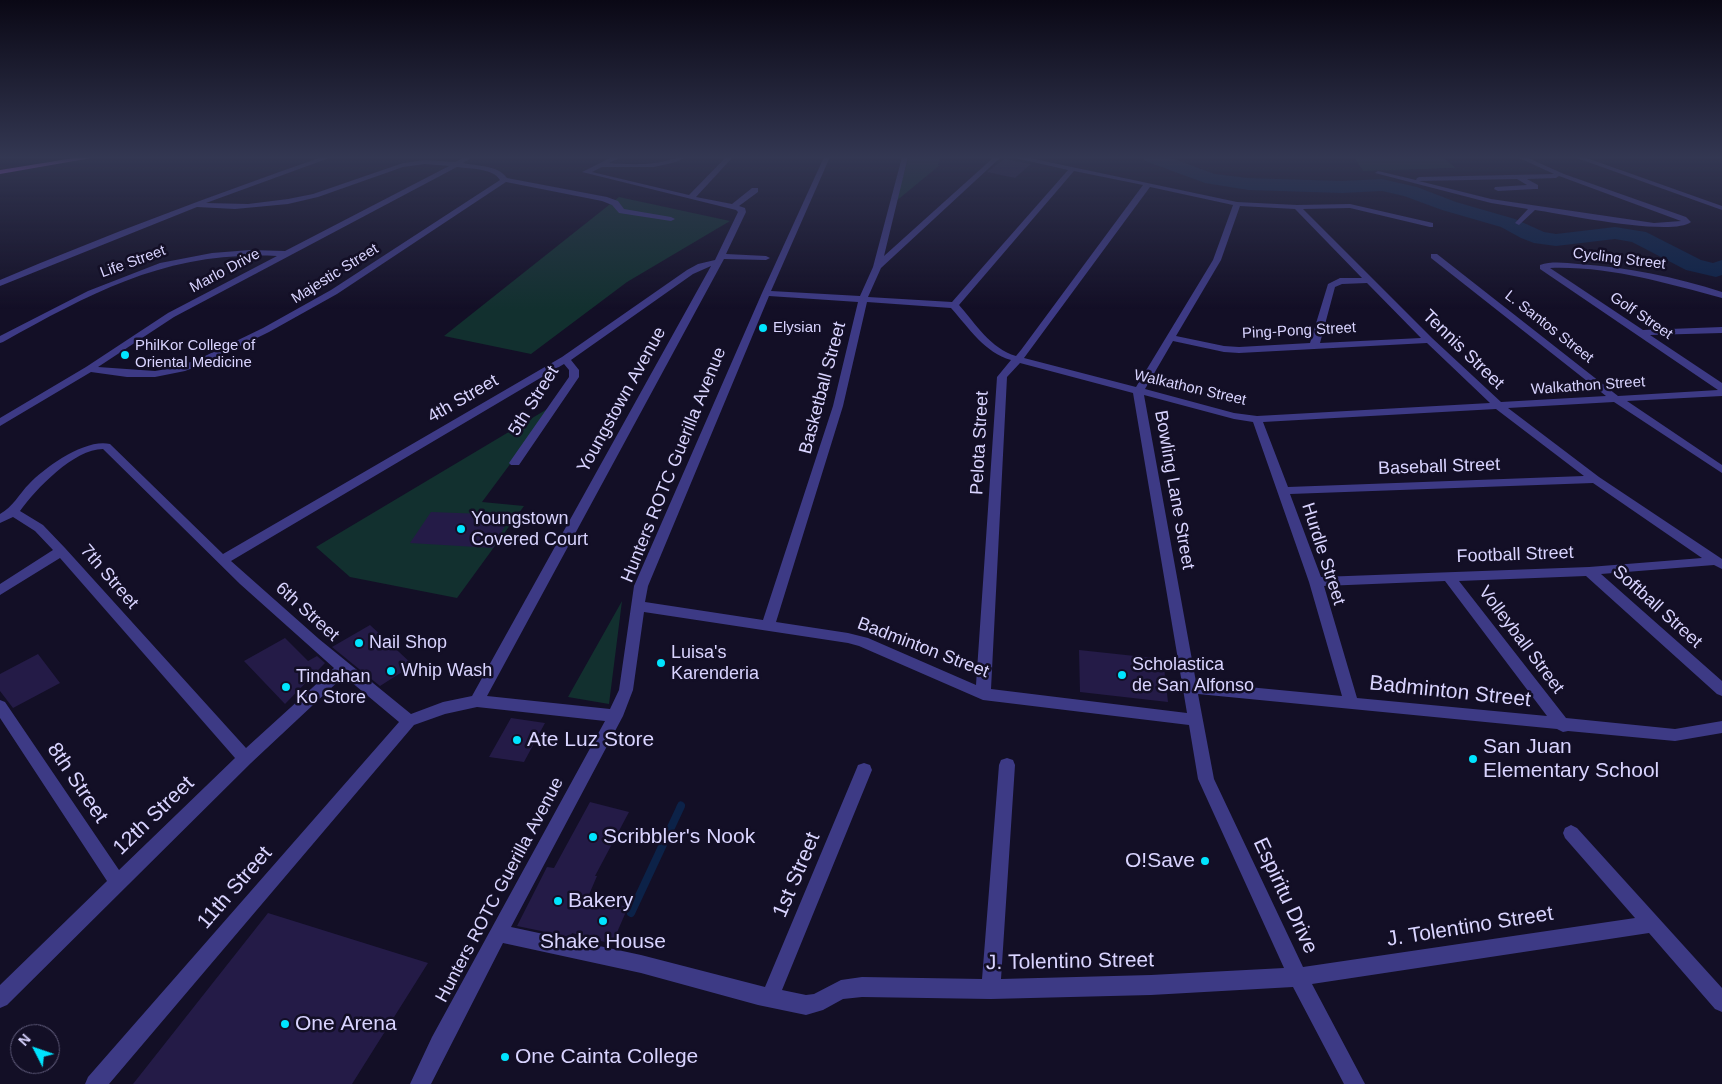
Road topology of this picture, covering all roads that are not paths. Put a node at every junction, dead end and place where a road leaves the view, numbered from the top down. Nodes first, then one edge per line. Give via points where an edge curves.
1 (1297, 207) edge
2 (186, 208) edge
3 (375, 208) edge
4 (465, 208) edge
5 (619, 208) edge
6 (735, 208) edge
7 (805, 208) edge
8 (892, 208) edge
9 (943, 208) edge
10 (1039, 208) edge
11 (1130, 208) edge
12 (1236, 208) edge
13 (1357, 208) edge
14 (1533, 208) joint
15 (1652, 208) edge
16 (671, 219) dead end
17 (1519, 223) dead end
18 (1430, 225) dead end
19 (287, 254) junction
20 (1434, 256) dead end
21 (766, 258) dead end
22 (719, 259) junction
23 (877, 268) junction
24 (1544, 269) joint
25 (690, 272) junction
26 (711, 274) junction
27 (1369, 280) junction
28 (0, 283) edge
29 (766, 293) junction
30 (1722, 295) edge
31 (863, 299) junction
32 (954, 305) junction
33 (1722, 330) edge
34 (1640, 333) junction
35 (1170, 336) junction
36 (0, 340) edge
37 (1429, 340) junction
38 (1314, 346) junction
39 (565, 359) junction
40 (1017, 360) junction
41 (551, 367) junction
42 (89, 369) junction
43 (574, 370) junction
44 (1722, 388) edge
45 (1138, 392) junction
46 (1722, 393) edge
47 (1616, 399) junction
48 (1499, 406) junction
49 (1257, 419) junction
50 (0, 423) edge
51 (515, 463) dead end
52 (1722, 470) edge
53 (1595, 478) junction
54 (1284, 491) junction
55 (13, 512) junction
56 (0, 520) edge
57 (61, 551) junction
58 (222, 560) junction
59 (1719, 563) edge
60 (1589, 571) junction
61 (1449, 577) junction
62 (1316, 582) junction
63 (0, 590) edge
64 (638, 606) junction
65 (768, 626) junction
66 (342, 669) junction
67 (1190, 687) junction
68 (1722, 690) edge
69 (983, 694) junction
70 (477, 702) junction
71 (1351, 702) junction
72 (0, 706) edge
73 (1194, 712) junction
74 (615, 716) junction
75 (409, 721) junction
76 (1563, 726) junction
77 (1722, 727) edge
78 (245, 758) junction
79 (1007, 765) dead end
80 (864, 770) dead end
81 (1571, 834) dead end
82 (118, 883) junction
83 (1652, 924) junction
84 (498, 933) junction
85 (1298, 977) junction
86 (991, 989) junction
87 (770, 997) junction
88 (0, 998) edge
89 (1722, 1002) edge
90 (95, 1084) edge
91 (420, 1084) edge
92 (1355, 1084) edge

1 - 27 street, Tennis Street
2 - 28 street
3 - 19 street, Marlo Drive
4 - 42 street, Majestic Street via 306,310 192,365 167,373 146,375
5 - 16 street via 622,211
6 - 22 street, Youngstown Avenue via 742,212
7 - 29 street, Hunters ROTC Guerilla Avenue
8 - 23 street, Basketball Street
9 - 23 street
10 - 32 street
11 - 40 street, Pelota Street
12 - 35 street, Bowling Lane Street via 1217,260
13 - 18 street
14 - 15 street via 1654,225 1687,222
14 - 17 street
19 - 36 street, Life Street via 222,254 166,264 69,302
19 - 42 street, Marlo Drive via 171,315
20 - 47 street, L. Santos Street
21 - 22 street
22 - 25 street, 4th Street
22 - 26 street, Youngstown Avenue
23 - 31 street, Basketball Street
24 - 30 street, Cycling Street via 1544,266 1596,267 1642,273
24 - 34 street, Golf Street
25 - 26 street
25 - 39 street, 4th Street
26 - 70 street, Youngstown Avenue
27 - 37 street, Tennis Street
27 - 38 street via 1340,282 1331,286
29 - 31 street
29 - 64 street, Hunters ROTC Guerilla Avenue via 641,586
31 - 32 street
31 - 65 street, Basketball Street via 838,406
32 - 40 street, Walkathon Street via 991,347
33 - 34 street
34 - 44 street, Golf Street
35 - 38 street, Ping-Pong Street via 1224,349
35 - 45 street, Bowling Lane Street
37 - 38 street, Ping-Pong Street
37 - 48 street, Tennis Street
39 - 41 street, 4th Street
39 - 43 street, 5th Street
40 - 45 street, Walkathon Street
40 - 69 street, Pelota Street via 1002,377
41 - 43 street
41 - 58 street, 4th Street
42 - 50 street, Marlo Drive
43 - 51 street, 5th Street via 574,377
45 - 49 street, Walkathon Street
45 - 67 street, Bowling Lane Street
46 - 47 street, Walkathon Street
47 - 48 street, Walkathon Street
47 - 52 street, L. Santos Street
48 - 49 street, Walkathon Street
48 - 53 street, Tennis Street
49 - 54 street, Hurdle Street
53 - 54 street, Baseball Street
53 - 59 street, Tennis Street
54 - 62 street, Hurdle Street
55 - 56 street
55 - 57 street, 7th Street via 39,528
55 - 58 street, 6th Street via 34,485 80,452 100,444 109,448
57 - 63 street
57 - 78 street, 7th Street
58 - 66 street, 6th Street
59 - 60 street, Football Street
60 - 61 street, Football Street
60 - 68 street, Softball Street
61 - 62 street, Football Street
61 - 76 street, Volleyball Street
62 - 71 street, Hurdle Street
64 - 65 street, Badminton Street
64 - 74 street, Hunters ROTC Guerilla Avenue via 626,690
65 - 69 street, Badminton Street via 863,642
66 - 75 street, 6th Street
66 - 78 street, 12th Street
67 - 71 street, Badminton Street
67 - 73 street
69 - 73 street, Badminton Street
70 - 74 street
70 - 75 street via 443,708
71 - 76 street, Badminton Street
72 - 82 street, 8th Street
73 - 85 street, Espiritu Drive via 1206,779
74 - 84 street, Hunters ROTC Guerilla Avenue
75 - 90 street, 11th Street
76 - 77 street, Badminton Street via 1675,735
78 - 82 street, 12th Street
79 - 86 street
80 - 87 street, 1st Street
81 - 83 street
82 - 88 street, 12th Street
83 - 85 street, J. Tolentino Street
83 - 89 street
84 - 87 street, J. Tolentino Street via 641,964
84 - 91 street, Hunters ROTC Guerilla Avenue
85 - 86 street, J. Tolentino Street
85 - 92 street, Espiritu Drive
86 - 87 street, J. Tolentino Street via 862,987 841,990 806,1005

